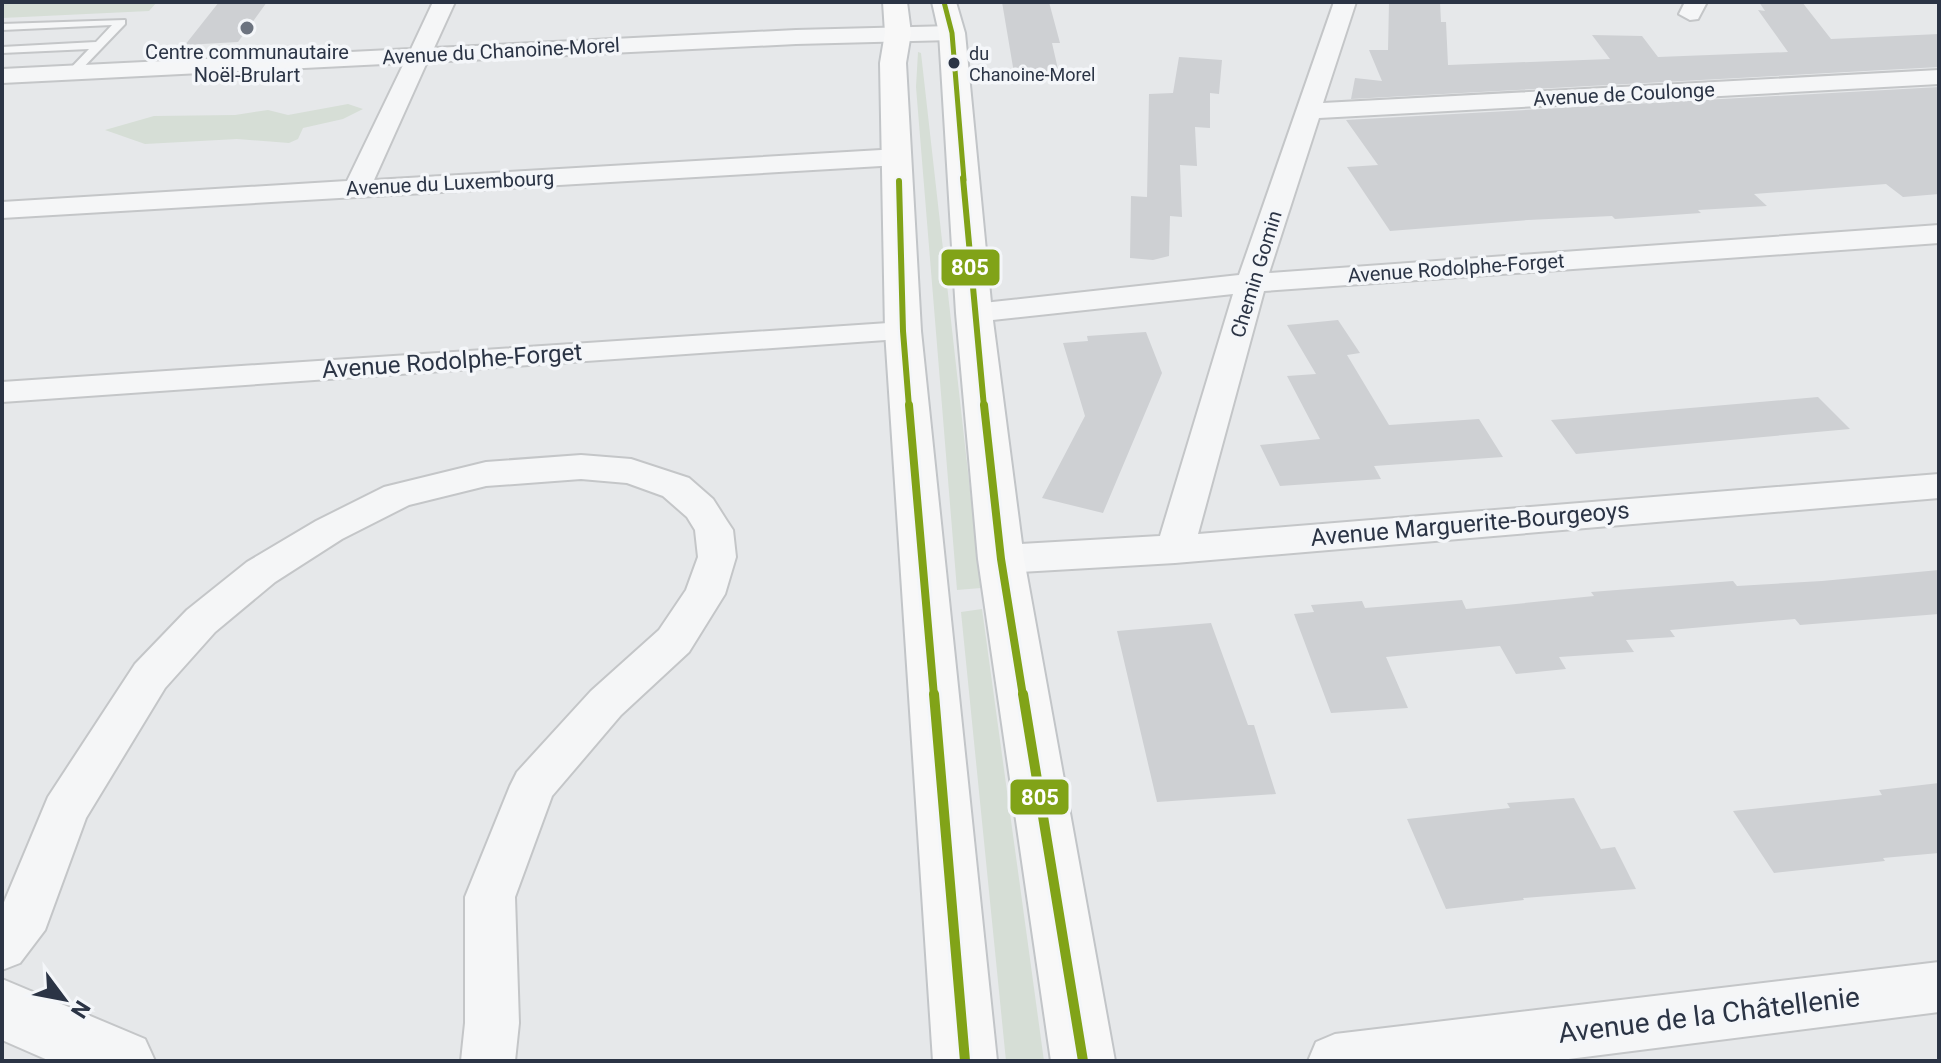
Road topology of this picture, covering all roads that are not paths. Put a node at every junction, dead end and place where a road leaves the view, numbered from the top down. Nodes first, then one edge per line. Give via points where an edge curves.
1 (444, 2) edge
2 (1345, 2) edge
3 (948, 17) edge
4 (896, 18) edge
5 (2, 27) edge
6 (100, 45) junction
7 (2, 50) edge
8 (418, 55) junction
9 (73, 72) junction
10 (2, 76) edge
11 (1939, 77) edge
12 (1309, 111) junction
13 (898, 157) junction
14 (357, 188) junction
15 (2, 210) edge
16 (1939, 234) edge
17 (1251, 283) junction
18 (974, 313) junction
19 (903, 331) junction
20 (2, 392) edge
21 (1939, 486) edge
22 (1175, 549) junction
23 (1001, 559) junction
24 (2, 946) edge
25 (1939, 987) edge
26 (2, 1009) edge
27 (123, 1061) edge
28 (488, 1061) edge
29 (965, 1061) edge
30 (1083, 1061) edge
31 (1335, 1061) edge

1 - 8 street
2 - 12 street, Chemin Gomin
3 - 4 street, Avenue du Chanoine-Morel
3 - 18 main road
4 - 8 street, Avenue du Chanoine-Morel
4 - 13 main road
5 - 6 lane via 121,22
6 - 7 lane
6 - 9 lane
8 - 9 street, Avenue du Chanoine-Morel
8 - 14 street
9 - 10 street, Avenue du Chanoine-Morel
11 - 12 street, Avenue de Coulonge
12 - 17 street, Chemin Gomin
13 - 14 street, Avenue du Luxembourg
13 - 19 main road
14 - 15 street, Avenue du Luxembourg
16 - 17 street, Avenue Rodolphe-Forget
17 - 18 street, Avenue Rodolphe-Forget
17 - 22 street, Chemin Gomin
18 - 23 main road
19 - 20 street, Avenue Rodolphe-Forget
19 - 29 main road
21 - 22 street, Avenue Marguerite-Bourgeoys
22 - 23 street, Avenue Marguerite-Bourgeoys
23 - 30 main road
24 - 28 street via 27,914 65,811 150,676 201,621 261,572 397,496 486,474 581,467 631,471 676,487 700,508 714,530 717,557 705,594 674,641 606,703 533,786 490,897
25 - 31 street, Avenue de la Châtellenie
26 - 27 street

